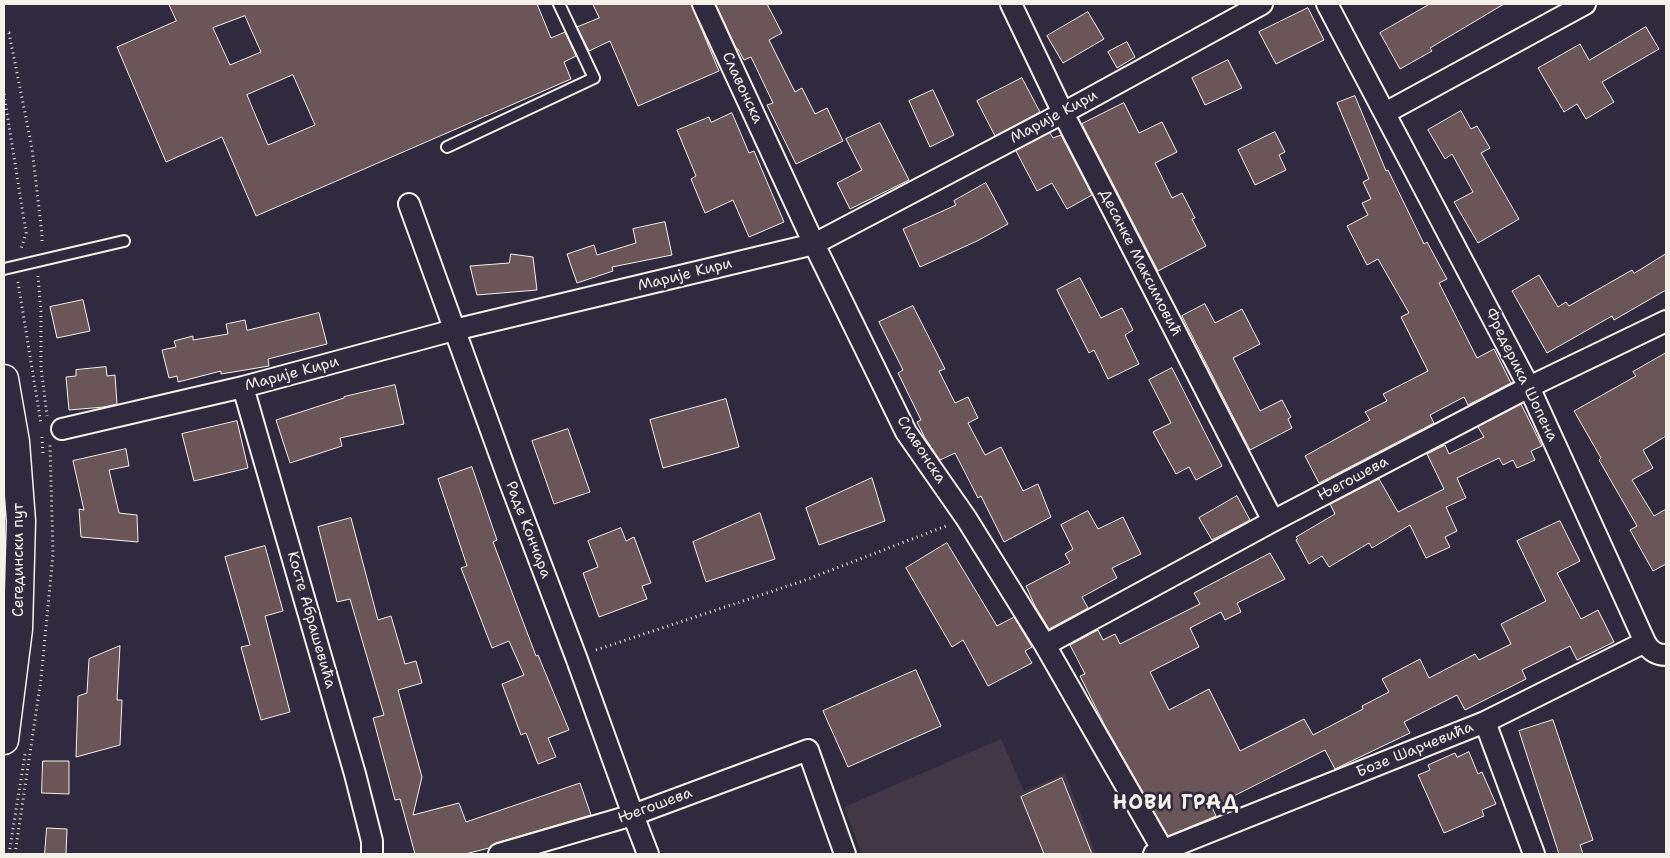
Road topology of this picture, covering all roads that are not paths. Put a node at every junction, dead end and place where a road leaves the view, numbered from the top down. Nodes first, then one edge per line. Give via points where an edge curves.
1 (559, 4) edge
2 (703, 4) edge
3 (1011, 4) edge
4 (1262, 4) edge
5 (1327, 4) edge
6 (1585, 4) edge
7 (1063, 112) junction
8 (1385, 113) junction
9 (447, 147) dead end
10 (409, 204) dead end
11 (124, 241) dead end
12 (814, 244) junction
13 (4, 269) edge
14 (1666, 320) edge
15 (454, 330) junction
16 (4, 379) edge
17 (243, 387) junction
18 (1529, 387) junction
19 (62, 429) dead end
20 (1273, 520) junction
21 (1645, 642) junction
22 (1045, 646) junction
23 (1666, 655) edge
24 (1485, 722) junction
25 (4, 740) edge
26 (633, 815) junction
27 (1160, 853) edge
28 (372, 854) edge
29 (499, 854) edge
30 (648, 854) edge
31 (845, 854) edge
32 (1534, 854) edge

1 - 9 lane via 594,78
2 - 12 street, Славонска
3 - 7 street, Десанке Максимовић
4 - 7 street, Марије Кири
5 - 8 street, Фредерика Шопена
6 - 8 street
7 - 12 street, Марије Кири
7 - 20 street, Десанке Максимовић
8 - 18 street, Фредерика Шопена
10 - 15 street, Раде Кончара
11 - 13 lane
12 - 15 street, Марије Кири
12 - 22 street, Славонска via 906,432 966,518
14 - 18 street, Његошева
15 - 17 street, Марије Кири
15 - 26 street, Раде Кончара
16 - 25 main road, Сегедински пут via 15,442 21,521 18,629
17 - 19 street, Марије Кири
17 - 28 street, Косте Абрашевића via 355,774 372,841
18 - 20 street, Његошева
18 - 21 street, Фредерика Шопена
20 - 22 street, Његошева
21 - 23 street via 1658,655
21 - 24 street, Бозе Шарчевића
22 - 27 street, Славонска
24 - 27 street, Бозе Шарчевића
24 - 32 street
26 - 29 street, Његошева
26 - 30 street, Раде Кончара
26 - 31 street, Његошева via 808,750

